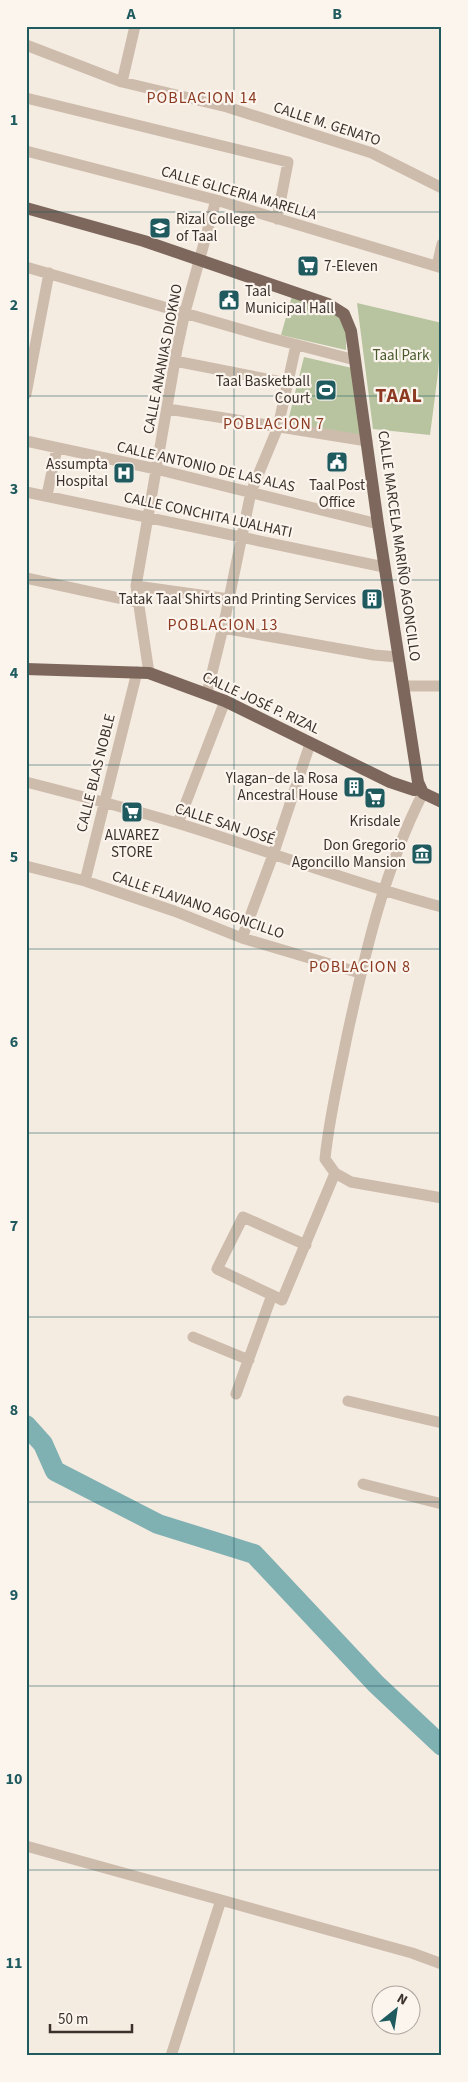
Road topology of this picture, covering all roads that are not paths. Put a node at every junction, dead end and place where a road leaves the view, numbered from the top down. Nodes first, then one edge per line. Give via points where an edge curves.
1 (135, 26) edge
2 (26, 45) edge
3 (122, 82) junction
4 (26, 98) edge
5 (26, 151) edge
6 (442, 188) edge
7 (216, 200) junction
8 (26, 208) edge
9 (277, 219) junction
10 (442, 244) edge
11 (199, 259) junction
12 (26, 267) edge
13 (439, 267) edge
14 (49, 273) junction
15 (185, 312) junction
16 (296, 345) junction
17 (355, 360) junction
18 (175, 361) junction
19 (287, 382) junction
20 (27, 387) edge
21 (168, 409) junction
22 (278, 427) junction
23 (26, 441) edge
24 (368, 441) junction
25 (57, 448) junction
26 (156, 469) junction
27 (26, 492) edge
28 (251, 492) junction
29 (47, 495) junction
30 (148, 518) junction
31 (378, 524) junction
32 (242, 538) junction
33 (384, 567) junction
34 (26, 578) edge
35 (136, 586) junction
36 (229, 599) junction
37 (137, 602) junction
38 (223, 628) junction
39 (398, 657) junction
40 (26, 669) edge
41 (143, 672) junction
42 (404, 686) junction
43 (442, 686) edge
44 (207, 693) junction
45 (225, 701) junction
46 (310, 744) junction
47 (26, 782) edge
48 (422, 791) junction
49 (104, 802) junction
50 (442, 802) edge
51 (178, 824) junction
52 (273, 855) junction
53 (26, 866) edge
54 (85, 881) junction
55 (382, 891) junction
56 (442, 907) edge
57 (242, 938) junction
58 (360, 973) junction
59 (336, 1173) junction
60 (442, 1198) edge
61 (306, 1245) junction
62 (272, 1295) junction
63 (193, 1337) dead end
64 (249, 1360) junction
65 (236, 1394) dead end
66 (348, 1401) dead end
67 (442, 1423) edge
68 (363, 1484) dead end
69 (442, 1504) edge
70 (26, 1846) edge
71 (221, 1900) junction
72 (442, 1964) edge
73 (171, 2056) edge

1 - 3 street
2 - 3 street, CALLE M. GENATO
3 - 6 street, CALLE M. GENATO via 227,107 372,153
4 - 9 street via 288,162
5 - 7 street, CALLE GLICERIA MARELLA
7 - 9 street, CALLE GLICERIA MARELLA
7 - 11 street, CALLE ANANIAS DIOKNO
8 - 11 main road, CALLE MARCELA MARIÑO AGONCILLO
9 - 13 street, CALLE GLICERIA MARELLA
10 - 13 street
11 - 15 street, CALLE ANANIAS DIOKNO
11 - 17 main road, CALLE MARCELA MARIÑO AGONCILLO via 337,308 348,321
12 - 14 street
14 - 15 street
14 - 20 street
15 - 16 street
15 - 18 street, CALLE ANANIAS DIOKNO
16 - 17 street
16 - 19 street
17 - 24 main road, CALLE MARCELA MARIÑO AGONCILLO
18 - 19 street
18 - 21 street, CALLE ANANIAS DIOKNO
19 - 22 street
21 - 22 street
21 - 26 street, CALLE ANANIAS DIOKNO
22 - 24 street
22 - 28 street
23 - 25 street, CALLE ANTONIO DE LAS ALAS
24 - 31 main road, CALLE MARCELA MARIÑO AGONCILLO
25 - 26 street, CALLE ANTONIO DE LAS ALAS
25 - 29 street
26 - 28 street, CALLE ANTONIO DE LAS ALAS
26 - 30 street, CALLE ANANIAS DIOKNO
27 - 29 street, CALLE CONCHITA LUALHATI
28 - 31 street, CALLE ANTONIO DE LAS ALAS
28 - 32 street
29 - 30 street, CALLE CONCHITA LUALHATI
30 - 32 street, CALLE CONCHITA LUALHATI
30 - 35 street, CALLE ANANIAS DIOKNO
31 - 33 main road, CALLE MARCELA MARIÑO AGONCILLO
32 - 33 street, CALLE CONCHITA LUALHATI
32 - 36 street
33 - 39 main road, CALLE MARCELA MARIÑO AGONCILLO
34 - 37 street
35 - 36 street
35 - 37 street, CALLE ANANIAS DIOKNO
36 - 38 street
37 - 41 street, CALLE ANANIAS DIOKNO
38 - 39 street
38 - 44 street
39 - 42 main road, CALLE MARCELA MARIÑO AGONCILLO
40 - 41 main road, CALLE JOSÉ P. RIZAL
41 - 44 main road, CALLE JOSÉ P. RIZAL
41 - 49 street, CALLE BLAS NOBLE
42 - 43 street
42 - 48 main road, CALLE MARCELA MARIÑO AGONCILLO
44 - 45 main road, CALLE JOSÉ P. RIZAL
45 - 46 main road, CALLE JOSÉ P. RIZAL
45 - 51 street
46 - 48 main road, CALLE JOSÉ P. RIZAL via 390,782
46 - 52 street
47 - 49 street, CALLE SAN JOSÉ
48 - 50 main road, CALLE JOSÉ P. RIZAL
48 - 55 street
49 - 51 street, CALLE SAN JOSÉ
49 - 54 street, CALLE BLAS NOBLE
51 - 52 street, CALLE SAN JOSÉ
52 - 55 street, CALLE SAN JOSÉ
52 - 57 street
53 - 54 street, CALLE FLAVIANO AGONCILLO
54 - 57 street, CALLE FLAVIANO AGONCILLO
55 - 56 street, CALLE SAN JOSÉ
55 - 58 street
57 - 58 street, CALLE FLAVIANO AGONCILLO
58 - 59 street via 327,1132 325,1159
59 - 60 street via 351,1182
59 - 61 street
61 - 62 street via 282,1300
61 - 62 street via 243,1217 217,1270
62 - 64 street
63 - 64 street
64 - 65 street
66 - 67 street
68 - 69 street
70 - 71 street
71 - 72 street
71 - 73 street

